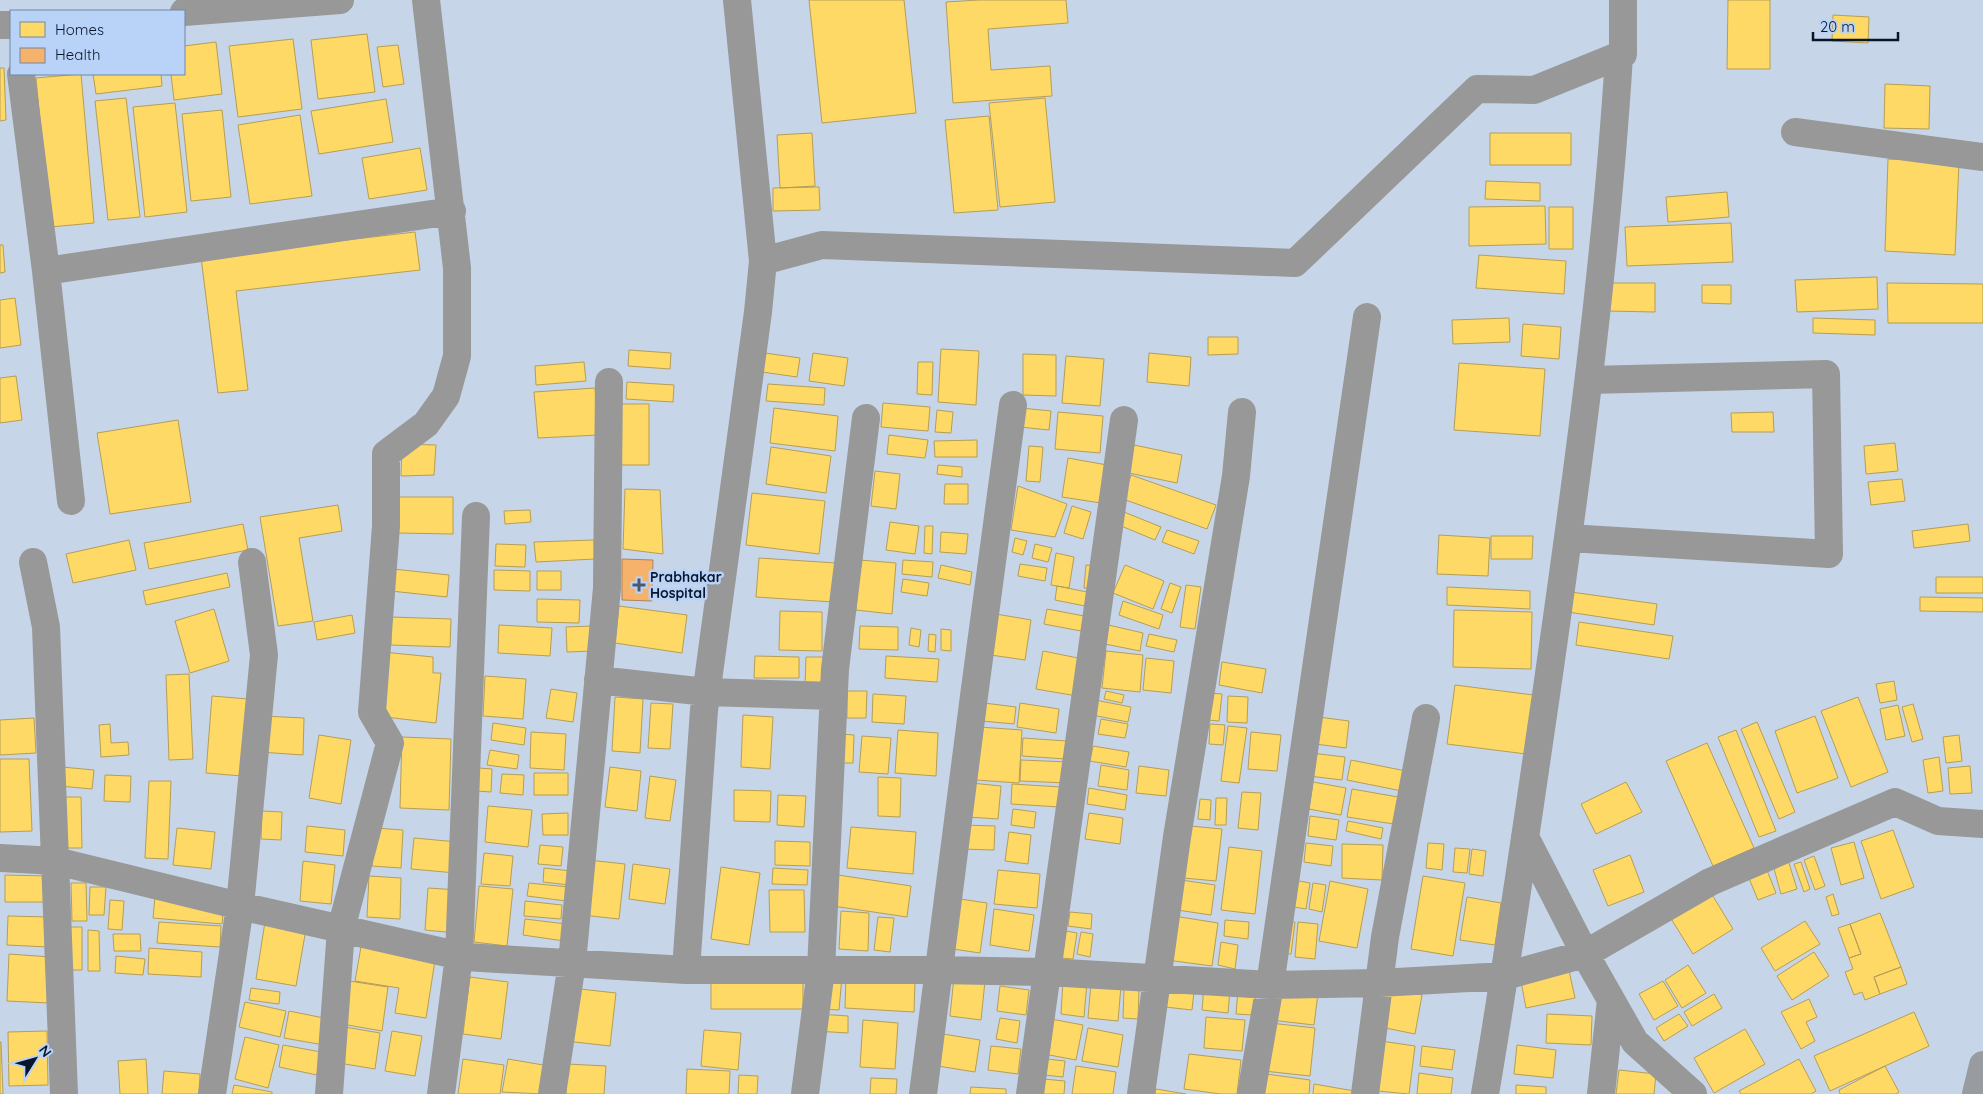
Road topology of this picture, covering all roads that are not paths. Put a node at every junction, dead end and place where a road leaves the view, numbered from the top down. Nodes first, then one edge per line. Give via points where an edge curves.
1 (340, 0) edge
2 (426, 0) edge
3 (737, 0) edge
4 (1623, 0) edge
5 (185, 12) edge
6 (1619, 56) junction
7 (21, 75) edge
8 (1795, 132) dead end
9 (1983, 156) edge
10 (452, 211) junction
11 (763, 261) junction
12 (46, 271) junction
13 (1367, 317) dead end
14 (1589, 380) junction
15 (609, 382) dead end
16 (1013, 405) dead end
17 (1242, 412) dead end
18 (866, 418) dead end
19 (1124, 420) dead end
20 (71, 501) dead end
21 (476, 516) dead end
22 (1569, 538) junction
23 (33, 562) dead end
24 (252, 562) dead end
25 (598, 680) junction
26 (706, 692) junction
27 (834, 696) junction
28 (1426, 718) dead end
29 (1983, 824) edge
30 (1525, 837) junction
31 (0, 858) edge
32 (56, 861) junction
33 (240, 906) junction
34 (341, 929) junction
35 (1585, 954) junction
36 (459, 956) junction
37 (572, 963) junction
38 (686, 970) junction
39 (821, 970) junction
40 (938, 970) junction
41 (1048, 972) junction
42 (1505, 976) junction
43 (1157, 979) junction
44 (1379, 983) junction
45 (1270, 985) junction
46 (1611, 1000) junction
47 (1983, 1066) edge
48 (64, 1094) edge
49 (212, 1094) edge
50 (329, 1094) edge
51 (442, 1094) edge
52 (552, 1094) edge
53 (805, 1094) edge
54 (923, 1094) edge
55 (1030, 1094) edge
56 (1141, 1094) edge
57 (1251, 1094) edge
58 (1365, 1094) edge
59 (1485, 1094) edge
60 (1602, 1094) edge
61 (1692, 1094) edge
62 (1976, 1094) edge

1 - 5 street
2 - 10 street
3 - 11 street
4 - 6 street via 1623,54
6 - 11 street via 1534,90 1477,88 1296,263 822,245
6 - 14 street via 1613,151
7 - 12 street
8 - 9 street
10 - 12 street
10 - 34 street via 457,268 457,356 446,396 426,424 386,454 386,526 372,712 390,743
11 - 26 street
12 - 20 street
13 - 45 street
14 - 22 street
14 - 22 street via 1826,374 1829,554
15 - 25 street via 607,588
16 - 40 street
17 - 43 street via 1236,476
18 - 27 street via 834,669
19 - 41 street
21 - 36 street
22 - 30 street
23 - 32 street via 46,627
24 - 33 street via 264,655
25 - 26 street
25 - 37 street
26 - 27 street
26 - 38 street
27 - 39 street
28 - 44 street via 1384,937
29 - 35 street via 1938,821 1895,802 1710,882
30 - 35 street
30 - 42 street
31 - 32 street
32 - 33 street
32 - 48 street
33 - 34 street
33 - 49 street
34 - 36 street
34 - 50 street
35 - 42 street
35 - 46 street
36 - 37 street
36 - 51 street
37 - 38 street
37 - 52 street
38 - 39 street
39 - 40 street
39 - 53 street
40 - 41 street
40 - 54 street
41 - 43 street
41 - 55 street
42 - 44 street
42 - 59 street
43 - 45 street
43 - 56 street
44 - 45 street
44 - 58 street
45 - 57 street
46 - 60 street
46 - 61 street via 1635,1042
47 - 62 main road

